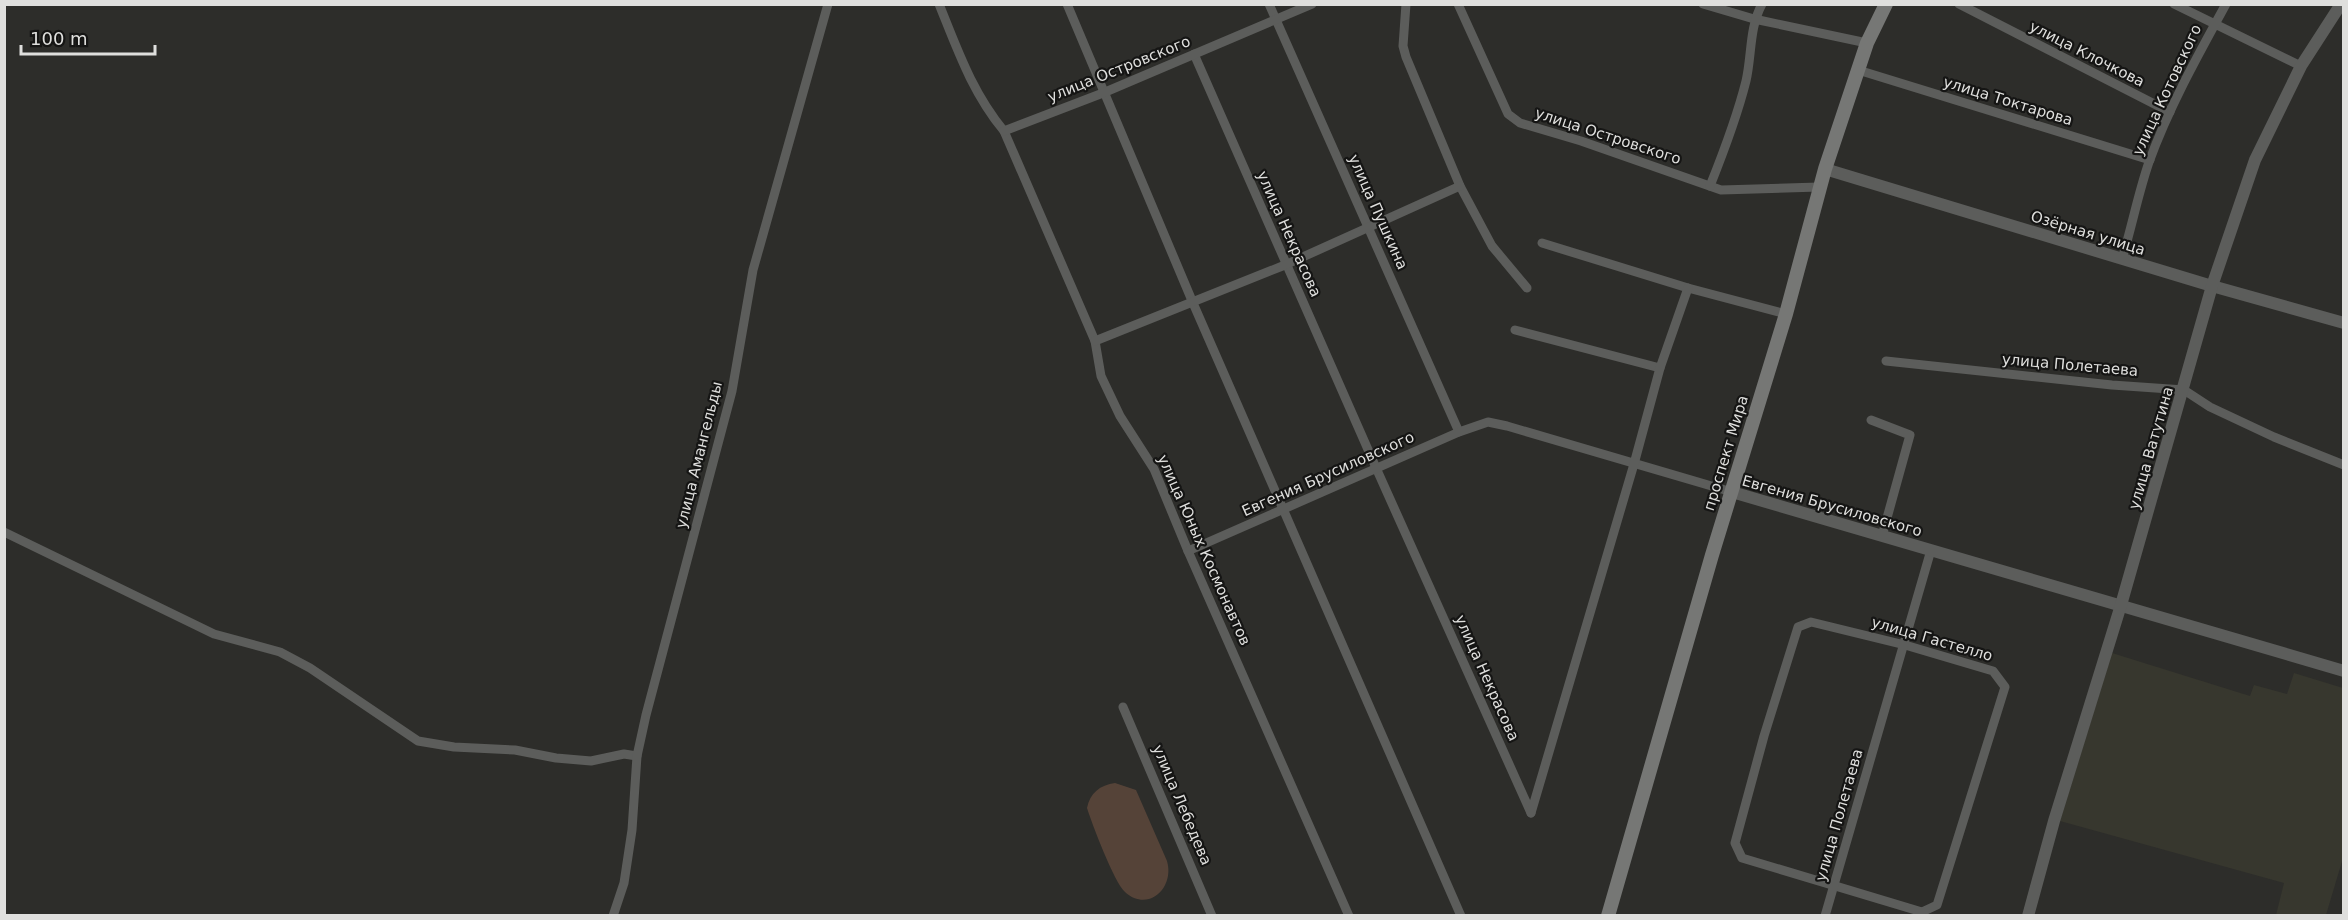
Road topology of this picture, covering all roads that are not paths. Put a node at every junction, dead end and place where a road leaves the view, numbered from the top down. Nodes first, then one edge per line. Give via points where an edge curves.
1 (828, 4) edge
2 (939, 4) edge
3 (1067, 4) edge
4 (1269, 4) edge
5 (1312, 4) edge
6 (1406, 4) edge
7 (1458, 4) edge
8 (1703, 4) edge
9 (1762, 4) edge
10 (1886, 4) edge
11 (1959, 4) edge
12 (2174, 4) edge
13 (2226, 4) edge
14 (2341, 4) edge
15 (1754, 19) junction
16 (1276, 20) junction
17 (2215, 25) junction
18 (1867, 43) junction
19 (1194, 54) junction
20 (2301, 66) junction
21 (1858, 70) junction
22 (1103, 93) junction
23 (2170, 112) junction
24 (1004, 131) junction
25 (2150, 160) junction
26 (1825, 169) junction
27 (1460, 186) junction
28 (1710, 186) junction
29 (1819, 187) junction
30 (1368, 226) junction
31 (1542, 243) dead end
32 (2122, 259) junction
33 (1285, 265) junction
34 (2212, 286) junction
35 (1527, 288) dead end
36 (1688, 288) junction
37 (1192, 303) junction
38 (1785, 314) junction
39 (2343, 323) edge
40 (1515, 330) dead end
41 (1095, 341) junction
42 (1886, 361) dead end
43 (1660, 368) junction
44 (2184, 390) junction
45 (1871, 420) dead end
46 (1459, 432) junction
47 (1634, 464) junction
48 (2343, 465) edge
49 (1377, 470) junction
50 (1732, 492) junction
51 (1284, 510) junction
52 (4, 532) edge
53 (1882, 536) junction
54 (1931, 550) junction
55 (1188, 551) junction
56 (2121, 605) junction
57 (1905, 645) junction
58 (2343, 671) edge
59 (1123, 706) dead end
60 (636, 756) junction
61 (1834, 885) junction
62 (613, 915) edge
63 (1212, 915) edge
64 (1349, 915) edge
65 (1461, 915) edge
66 (1608, 915) edge
67 (1825, 915) edge
68 (2028, 915) edge

1 - 60 street, улица Амангельды via 753,270 732,391
2 - 24 street, улица Юных Космонавтов via 984,107
3 - 22 street
4 - 16 street, улица Пушкина
5 - 16 street, улица Островского
6 - 27 street via 1406,57
7 - 28 street, улица Островского via 1508,114 1520,123
8 - 15 street
9 - 15 street
10 - 18 main road, проспект Мира
11 - 23 street, улица Клочкова
12 - 17 street
13 - 17 street, улица Котовского
14 - 20 street, улица Ватутина
15 - 18 street
15 - 28 street via 1747,78 1730,137
16 - 19 street, улица Островского
16 - 30 street, улица Пушкина
17 - 20 street
17 - 23 street, улица Котовского
18 - 21 main road, проспект Мира
19 - 22 street, улица Островского
19 - 33 street, улица Некрасова
20 - 34 street, улица Ватутина via 2255,160
21 - 25 street, улица Токтарова
21 - 26 main road, проспект Мира
22 - 24 street, улица Островского
22 - 37 street
23 - 25 street, улица Котовского
24 - 41 street, улица Юных Космонавтов
25 - 32 street, улица Котовского
26 - 29 main road, проспект Мира
26 - 32 street, Озёрная улица
27 - 30 street
27 - 35 street via 1492,246
28 - 29 street, улица Островского via 1721,190
29 - 38 main road, проспект Мира
30 - 33 street
30 - 46 street, улица Пушкина
31 - 36 street
32 - 34 street, Озёрная улица
33 - 37 street
33 - 49 street, улица Некрасова
34 - 39 street, Озёрная улица
34 - 44 street, улица Ватутина
36 - 38 street
36 - 43 street, улица Некрасова
37 - 41 street
37 - 51 street
38 - 50 main road, проспект Мира
40 - 43 street
41 - 55 street, улица Юных Космонавтов via 1101,376 1120,416 1154,469
42 - 44 street, улица Полетаева
43 - 47 street, улица Некрасова
44 - 48 street, улица Полетаева via 2274,437
44 - 56 street, улица Ватутина
45 - 53 street via 1910,435
46 - 47 street, Евгения Брусиловского via 1488,422
46 - 49 street, Евгения Брусиловского
47 - 49 street, улица Некрасова via 1531,813
47 - 50 street, Евгения Брусиловского
49 - 51 street, Евгения Брусиловского
50 - 53 street, Евгения Брусиловского
50 - 66 main road, проспект Мира
51 - 55 street, Евгения Брусиловского
51 - 65 street
52 - 60 street via 214,634 280,652 418,741 591,761 624,754
53 - 54 street, Евгения Брусиловского
54 - 56 street, Евгения Брусиловского
54 - 57 street, улица Полетаева
55 - 64 street, улица Юных Космонавтов
56 - 58 street, Евгения Брусиловского
56 - 68 street, улица Ватутина
57 - 61 street, улица Полетаева
57 - 61 street, улица Гастелло via 1811,622 1798,627 1764,736 1735,843 1742,858
57 - 61 street, улица Гастелло via 1994,671 2005,687 1938,905 1922,912
59 - 63 street, улица Лебедева
60 - 62 street, улица Амангельды via 630,845 624,883
61 - 67 street, улица Полетаева

